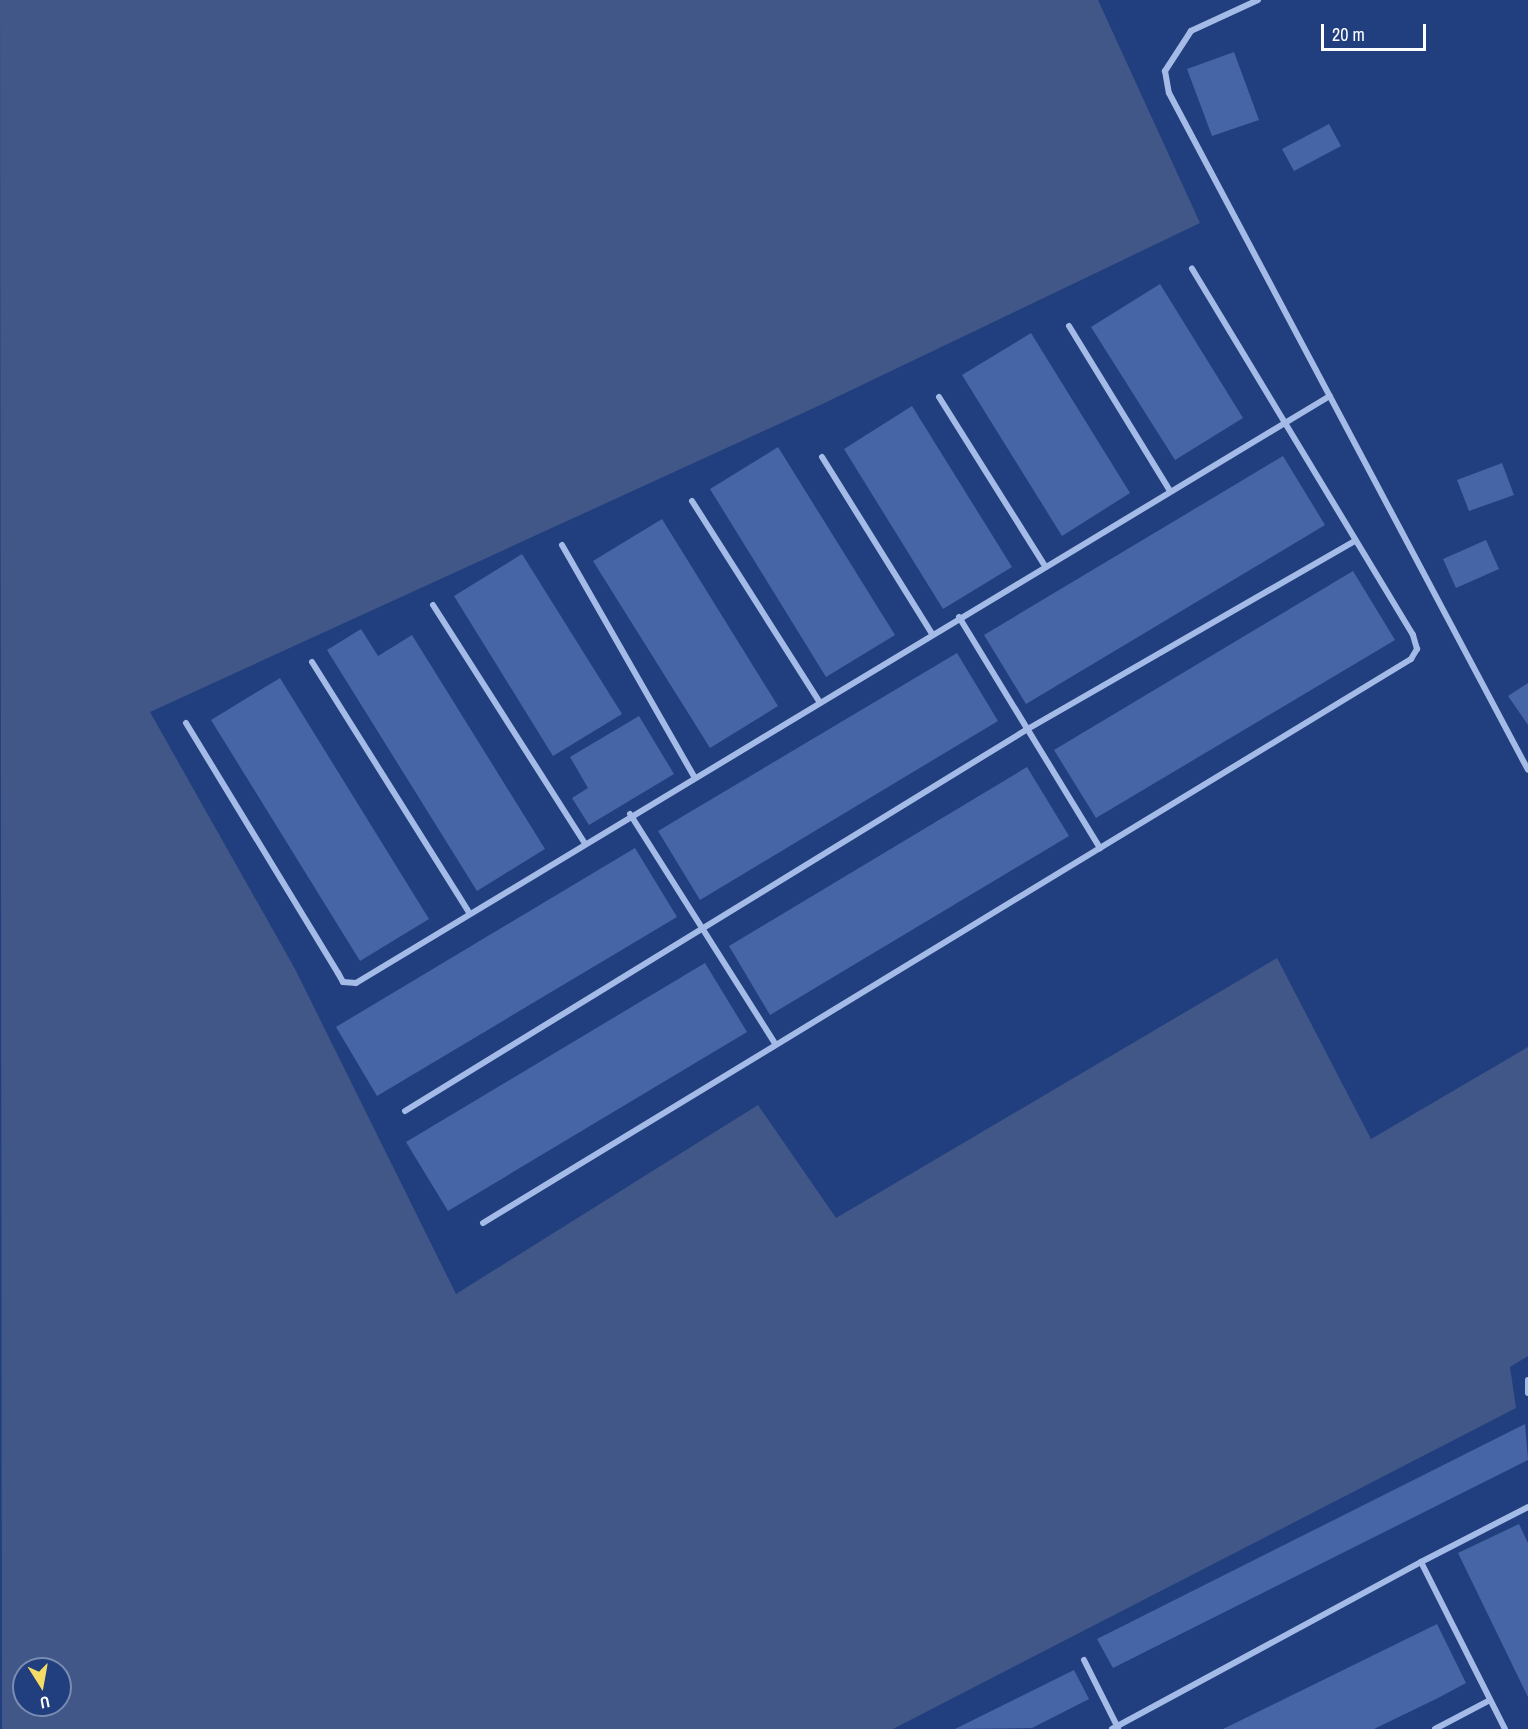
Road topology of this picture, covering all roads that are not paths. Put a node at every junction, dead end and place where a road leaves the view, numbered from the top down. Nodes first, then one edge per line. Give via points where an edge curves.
1 (1258, 0) edge
2 (1192, 268) dead end
3 (1069, 326) dead end
4 (1330, 396) junction
5 (939, 397) dead end
6 (1287, 421) junction
7 (822, 457) dead end
8 (1170, 491) junction
9 (692, 501) dead end
10 (1355, 541) junction
11 (562, 545) dead end
12 (1045, 566) junction
13 (433, 605) dead end
14 (959, 617) junction
15 (932, 634) junction
16 (312, 662) dead end
17 (819, 701) junction
18 (186, 723) dead end
19 (1026, 730) junction
20 (1528, 770) edge
21 (694, 776) junction
22 (630, 814) junction
23 (584, 842) junction
24 (1100, 848) junction
25 (468, 911) junction
26 (703, 930) junction
27 (775, 1043) junction
28 (405, 1111) dead end
29 (483, 1223) dead end
30 (1528, 1380) edge
31 (1528, 1393) edge
32 (1528, 1507) edge
33 (1421, 1562) junction
34 (1084, 1660) dead end
35 (1490, 1700) junction
36 (1116, 1728) edge
37 (1435, 1729) edge
38 (1505, 1729) edge

1 - 4 street via 1191,32 1169,59 1166,84
2 - 6 street
3 - 8 street
4 - 6 street
4 - 20 street
5 - 12 street
6 - 8 street
6 - 10 street
7 - 15 street
8 - 12 street
9 - 17 street
10 - 19 street
10 - 24 street via 1413,635 1417,650 1411,659
11 - 21 street
12 - 14 street
13 - 23 street
14 - 15 street
14 - 19 street
15 - 17 street
16 - 25 street
17 - 21 street
18 - 25 street via 344,982 356,983
19 - 24 street
19 - 26 street
21 - 22 street
22 - 23 street
22 - 26 street
23 - 25 street
24 - 27 street
26 - 27 street
26 - 28 street
27 - 29 street
30 - 31 street
32 - 33 street
33 - 35 street
33 - 36 street
34 - 36 street
35 - 37 street
35 - 38 street

